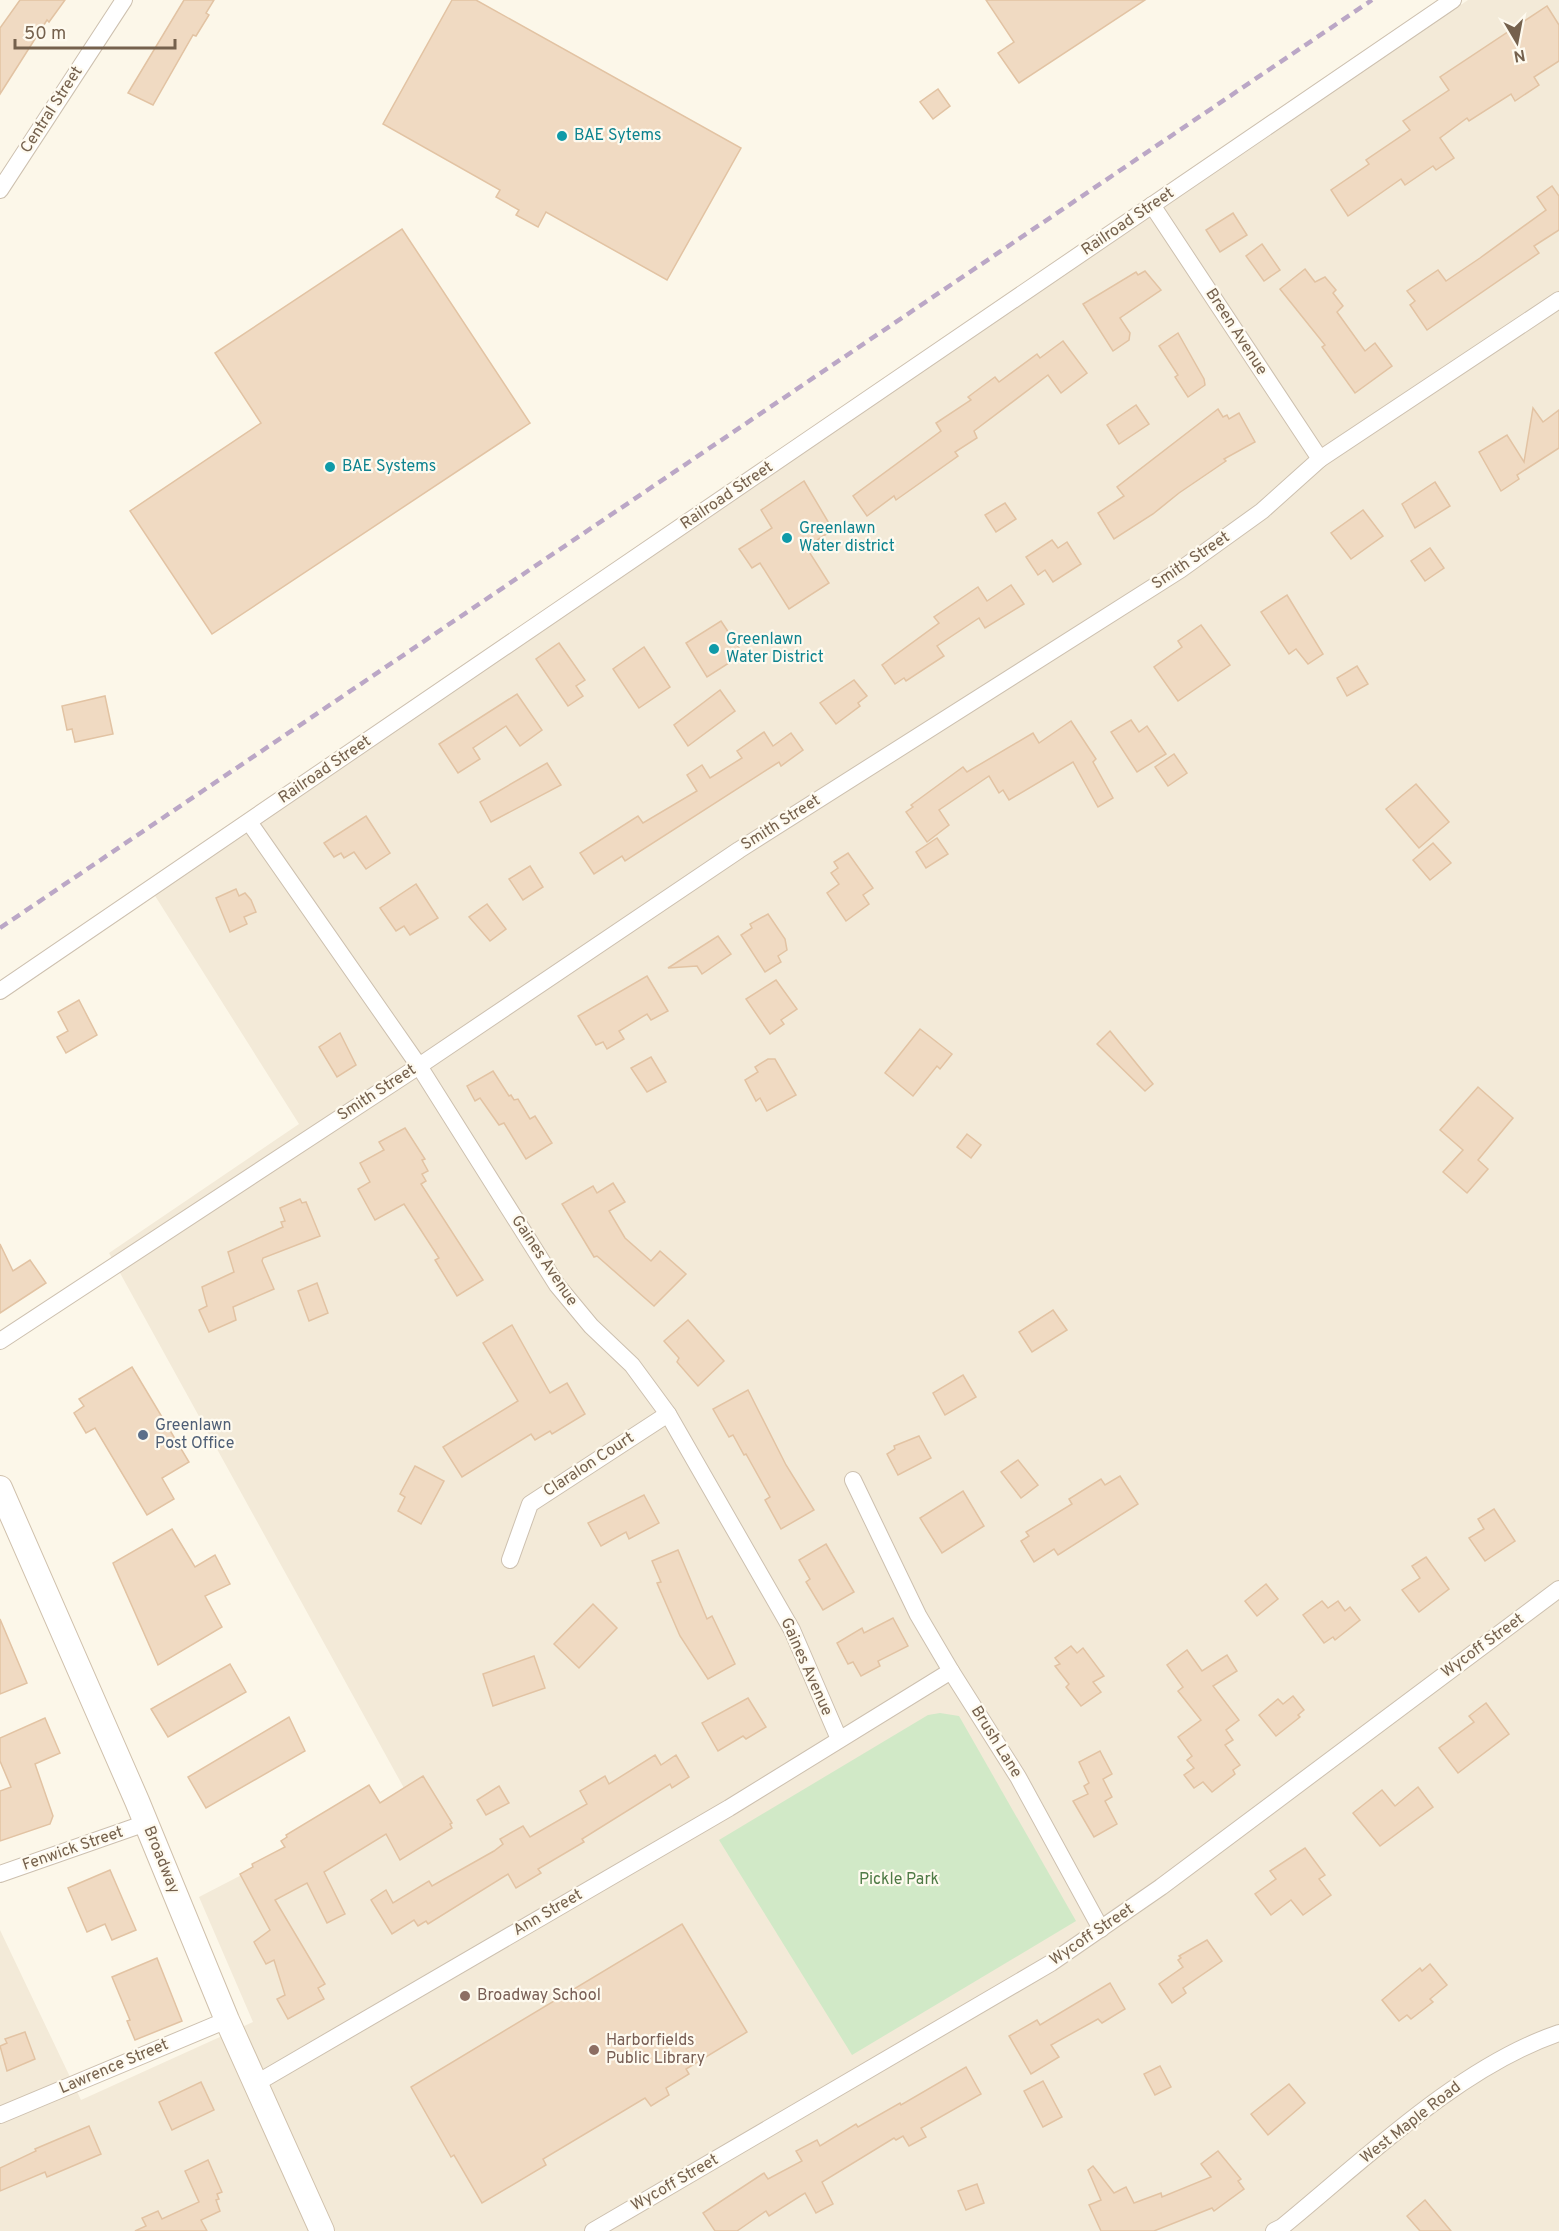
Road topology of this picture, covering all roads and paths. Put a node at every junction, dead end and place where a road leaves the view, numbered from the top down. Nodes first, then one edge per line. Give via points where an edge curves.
1 (124, 0) edge
2 (1453, 0) edge
3 (0, 190) edge
4 (1152, 205) junction
5 (1559, 300) edge
6 (1320, 459) junction
7 (249, 822) junction
8 (0, 992) edge
9 (419, 1066) junction
10 (0, 1341) edge
11 (668, 1414) junction
12 (853, 1480) dead end
13 (0, 1488) edge
14 (510, 1560) dead end
15 (1559, 1589) edge
16 (951, 1671) junction
17 (839, 1739) junction
18 (146, 1823) junction
19 (0, 1874) edge
20 (1101, 1929) junction
21 (227, 2020) junction
22 (1559, 2033) edge
23 (255, 2084) junction
24 (0, 2115) edge
25 (322, 2231) edge
26 (593, 2231) edge
27 (1274, 2231) edge

1 - 3 street, Central Street
2 - 4 street, Railroad Street
4 - 6 street, Breen Avenue
4 - 7 street, Railroad Street
5 - 6 street, Smith Street
6 - 9 street, Smith Street via 1262,511 1180,570 739,850
7 - 8 street, Railroad Street
7 - 9 street, Gaines Avenue
9 - 10 street, Smith Street
9 - 11 street, Gaines Avenue via 557,1285 591,1326 632,1365
11 - 14 street, Claralon Court via 530,1504
11 - 17 street, Gaines Avenue via 792,1630
12 - 16 street, Brush Lane via 918,1615
13 - 18 main road, Broadway
15 - 20 street, Wycoff Street
16 - 17 street
16 - 20 street, Brush Lane via 1018,1777
17 - 23 street, Ann Street via 729,1808
18 - 19 street, Fenwick Street
18 - 21 main road, Broadway
20 - 26 street, Wycoff Street via 1051,1963
21 - 23 main road, Broadway
21 - 24 street, Lawrence Street
22 - 27 street, West Maple Road via 1478,2071
23 - 25 main road, Broadway

